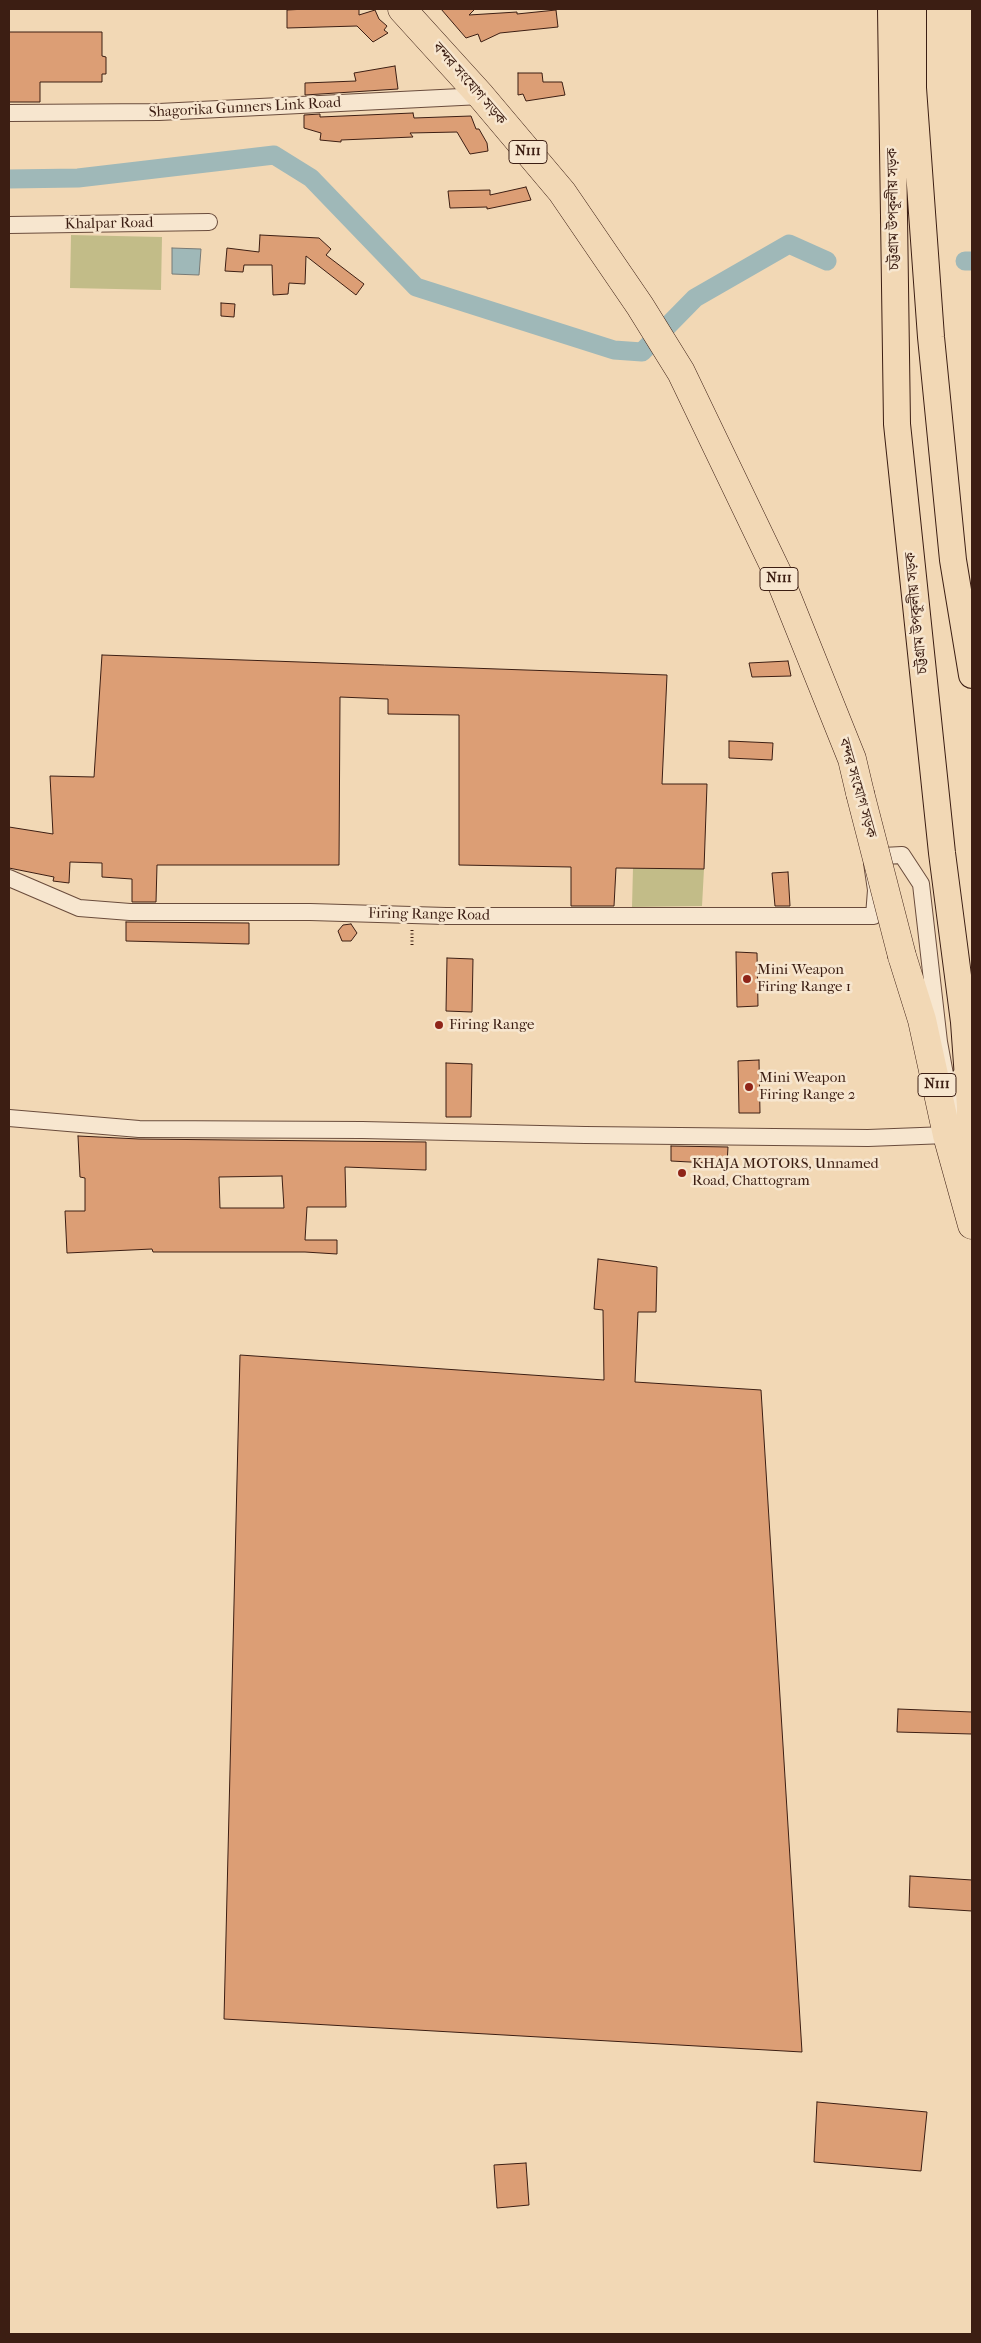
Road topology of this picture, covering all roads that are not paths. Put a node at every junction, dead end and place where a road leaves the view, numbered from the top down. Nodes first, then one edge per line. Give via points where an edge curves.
1 (402, 9) edge
2 (891, 9) edge
3 (913, 9) edge
4 (482, 96) junction
5 (9, 113) edge
6 (208, 222) dead end
7 (9, 225) edge
8 (972, 675) edge
9 (9, 878) edge
10 (967, 1063) junction
11 (946, 1080) junction
12 (9, 1118) edge
13 (959, 1133) junction
14 (971, 1220) edge

1 - 4 highway, বন্দর সংযোগ সড়ক / N111
2 - 10 main road, চট্টগ্রাম উপকূলীয় সড়ক via 897,424
3 - 8 main road, চট্টগ্রাম উপকূলীয় সড়ক via 913,88 932,337 953,560
4 - 5 street, Shagorika Gunners Link Road via 159,112
4 - 13 highway, বন্দর সংযোগ সড়ক / N111, bridge via 562,192 681,372 777,572 852,759 902,956
6 - 7 street, Khalpar Road
9 - 11 street, Firing Range Road via 79,908 130,912 874,916 876,890 872,863 883,856 902,856 921,884 936,1024
10 - 11 street via 959,1079
10 - 13 main road, চট্টগ্রাম উপকূলীয় সড়ক
11 - 13 street
12 - 13 street via 139,1129 859,1138
13 - 14 highway, বন্দর সংযোগ সড়ক / N111

